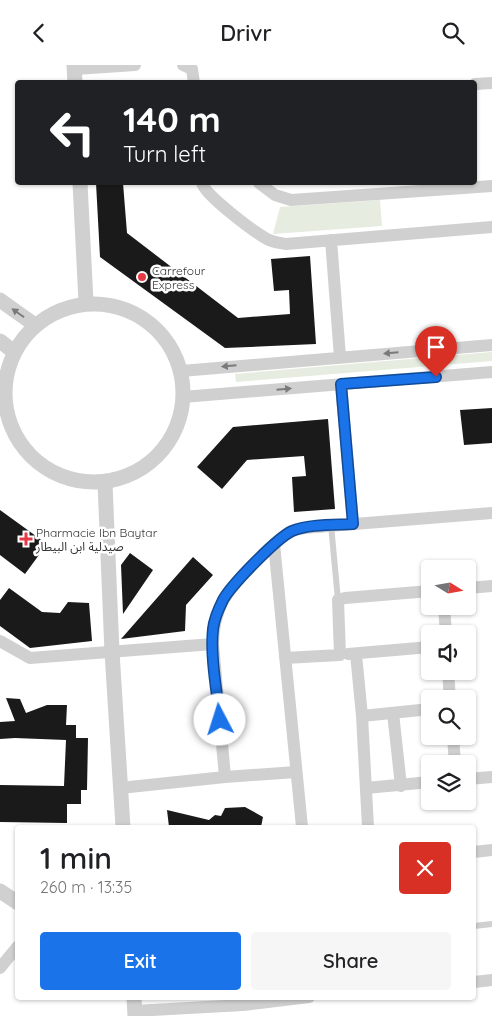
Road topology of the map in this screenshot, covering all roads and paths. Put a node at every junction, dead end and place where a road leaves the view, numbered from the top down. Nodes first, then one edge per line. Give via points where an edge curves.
1 (135, 65) edge
2 (183, 65) edge
3 (75, 72) edge
4 (194, 80) edge
5 (492, 83) edge
6 (477, 85) edge
7 (80, 185) edge
8 (202, 185) edge
9 (262, 185) edge
10 (492, 186) edge
11 (492, 227) edge
12 (331, 241) junction
13 (0, 300) edge
14 (86, 302) junction
15 (35, 325) junction
16 (0, 341) edge
17 (492, 345) edge
18 (14, 352) junction
19 (340, 357) junction
20 (181, 371) junction
21 (492, 372) edge
22 (341, 384) junction
23 (183, 397) junction
24 (104, 483) junction
25 (492, 513) edge
26 (353, 524) junction
27 (331, 525) junction
28 (274, 544) junction
29 (492, 586) edge
30 (476, 587) edge
31 (421, 592) edge
32 (338, 600) junction
33 (0, 641) edge
34 (213, 644) junction
35 (421, 648) edge
36 (112, 652) junction
37 (356, 654) junction
38 (340, 655) junction
39 (285, 658) junction
40 (421, 710) edge
41 (393, 713) junction
42 (362, 716) junction
43 (296, 772) junction
44 (225, 777) junction
45 (492, 777) edge
46 (476, 778) edge
47 (421, 784) edge
48 (401, 786) junction
49 (120, 788) junction
50 (366, 788) junction
51 (123, 825) edge
52 (302, 825) edge
53 (368, 825) edge
54 (492, 850) edge
55 (476, 852) edge
56 (15, 888) edge
57 (0, 890) edge
58 (15, 901) edge
59 (492, 924) edge
60 (476, 926) edge
61 (15, 950) edge
62 (0, 969) edge
63 (492, 980) edge
64 (476, 982) edge
65 (294, 1000) edge
66 (134, 1008) edge
67 (243, 1010) edge

1 - 3 street
2 - 4 street via 192,69
5 - 6 street
7 - 14 street
8 - 12 street via 268,240 286,244
9 - 10 street via 275,195 291,200
11 - 12 street
12 - 19 street
15 -> 13 street
14 - 15 street via 60,310
14 - 20 street via 113,305 138,315 158,331 174,353
15 - 18 street
16 - 18 street
17 -> 19 street
18 - 24 street via 6,373 4,402 12,429 27,454 49,472 76,482
19 -> 20 street
20 - 23 street
21 - 22 street
23 -> 22 street
22 - 26 street
23 - 24 street via 177,427 165,448 148,465 128,477
24 - 36 street
25 - 26 street
26 - 27 street
27 - 28 street via 292,531
27 - 32 lane
28 - 34 street via 222,601 213,627
28 - 39 street
29 - 30 street
31 - 32 street
32 - 38 street
33 - 36 street via 30,658
34 - 36 street
34 - 44 street
35 - 37 street
36 - 49 street
37 - 38 street
37 - 42 street
38 - 39 street
39 - 43 street
40 - 41 street
41 - 42 street
41 - 48 street
42 - 50 street
43 - 44 street
43 - 52 street
44 - 49 street
45 - 46 street
47 - 48 street
48 - 50 street
49 - 51 street
50 - 53 street
54 - 55 street
56 - 57 street
57 - 58 street
59 - 60 lane
61 - 62 street
63 - 64 street
65 - 67 street
66 - 67 street

